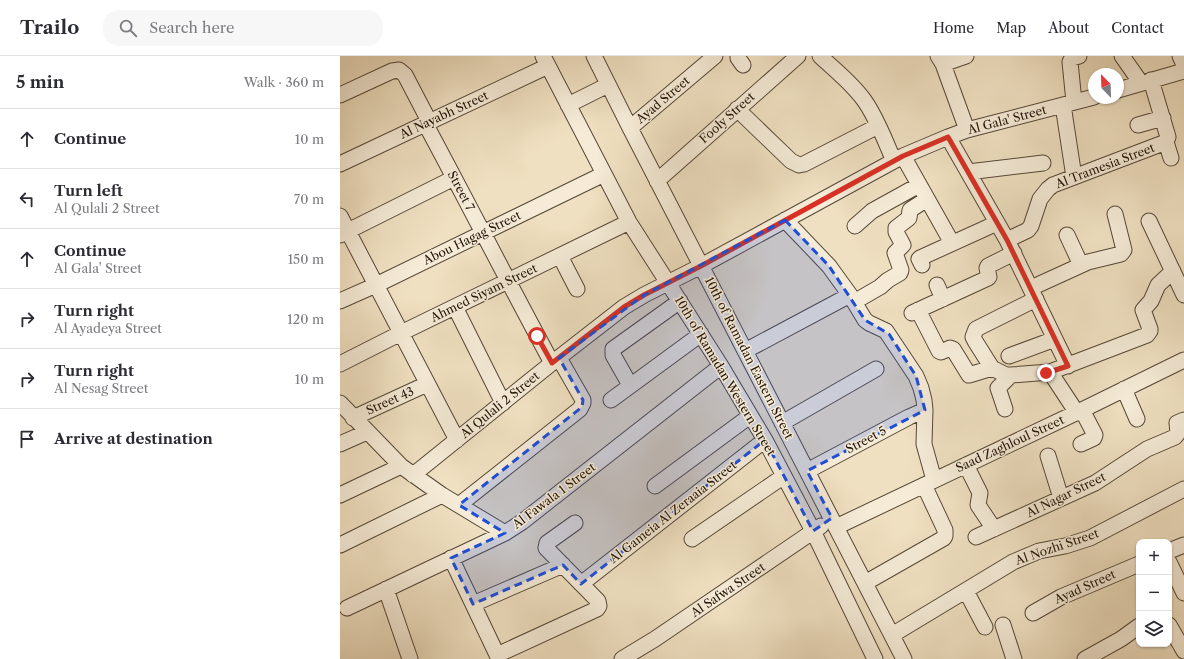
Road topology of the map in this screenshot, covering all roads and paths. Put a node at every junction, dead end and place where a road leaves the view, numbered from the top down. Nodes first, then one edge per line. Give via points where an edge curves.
1 (594, 56) edge
2 (715, 56) edge
3 (820, 56) edge
4 (966, 56) edge
5 (1079, 56) edge
6 (1122, 56) edge
7 (1180, 56) edge
8 (790, 58) edge
9 (941, 60) edge
10 (545, 61) edge
11 (1184, 65) edge
12 (1184, 71) edge
13 (1146, 82) junction
14 (608, 85) junction
15 (1124, 88) edge
16 (340, 95) edge
17 (1088, 99) edge
18 (1069, 104) junction
19 (568, 105) junction
20 (737, 109) junction
21 (1163, 118) junction
22 (427, 122) junction
23 (1138, 125) dead end
24 (878, 126) junction
25 (630, 128) junction
26 (967, 130) junction
27 (948, 137) junction
28 (1166, 142) junction
29 (1172, 158) dead end
30 (898, 159) junction
31 (1043, 163) dead end
32 (340, 164) edge
33 (968, 172) junction
34 (604, 174) junction
35 (1074, 177) junction
36 (454, 178) junction
37 (657, 181) junction
38 (919, 185) junction
39 (927, 199) junction
40 (1115, 214) dead end
41 (340, 216) edge
42 (785, 220) junction
43 (1149, 221) dead end
44 (629, 222) junction
45 (997, 223) junction
46 (855, 226) dead end
47 (483, 232) junction
48 (344, 233) edge
49 (1070, 234) dead end
50 (1007, 240) junction
51 (952, 243) junction
52 (1014, 254) junction
53 (560, 256) junction
54 (922, 265) dead end
55 (1081, 265) junction
56 (701, 266) junction
57 (1177, 273) edge
58 (507, 282) junction
59 (668, 282) junction
60 (376, 285) junction
61 (937, 285) dead end
62 (577, 289) dead end
63 (1033, 294) junction
64 (1184, 295) edge
65 (852, 298) junction
66 (943, 299) junction
67 (340, 301) edge
68 (680, 301) junction
69 (455, 307) junction
70 (401, 333) junction
71 (701, 334) junction
72 (1055, 339) junction
73 (745, 351) junction
74 (1009, 356) dead end
75 (1184, 360) edge
76 (555, 361) junction
77 (340, 364) edge
78 (721, 366) junction
79 (1068, 366) junction
80 (992, 368) junction
81 (876, 370) dead end
82 (1050, 372) junction
83 (1011, 375) junction
84 (427, 384) junction
85 (630, 385) junction
86 (1124, 389) junction
87 (611, 400) dead end
88 (340, 403) edge
89 (503, 403) junction
90 (1005, 408) dead end
91 (925, 410) junction
92 (1079, 411) junction
93 (750, 416) junction
94 (353, 418) junction
95 (1137, 419) dead end
96 (1184, 420) edge
97 (782, 423) junction
98 (367, 432) junction
99 (456, 440) junction
100 (765, 440) junction
101 (340, 444) edge
102 (1081, 444) dead end
103 (1048, 456) dead end
104 (966, 465) junction
105 (401, 466) junction
106 (807, 471) junction
107 (413, 475) junction
108 (784, 476) junction
109 (929, 482) junction
110 (655, 486) dead end
111 (1184, 489) edge
112 (340, 495) edge
113 (442, 495) junction
114 (1061, 498) junction
115 (459, 505) junction
116 (834, 522) junction
117 (575, 523) dead end
118 (994, 529) junction
119 (813, 531) junction
120 (504, 533) junction
121 (976, 537) dead end
122 (692, 539) dead end
123 (340, 545) edge
124 (1184, 546) edge
125 (1172, 551) edge
126 (451, 558) junction
127 (1136, 565) edge
128 (563, 566) junction
129 (1172, 568) edge
130 (581, 584) junction
131 (865, 584) junction
132 (386, 589) junction
133 (966, 591) junction
134 (1184, 593) edge
135 (473, 604) junction
136 (347, 608) dead end
137 (1033, 613) dead end
138 (1003, 625) dead end
139 (985, 627) dead end
140 (1136, 628) edge
141 (1176, 631) edge
142 (892, 635) junction
143 (1184, 651) edge
144 (498, 657) edge
145 (1090, 658) edge
146 (410, 659) edge
147 (622, 659) edge
148 (875, 659) edge
149 (904, 659) edge
150 (1014, 659) edge

1 - 14 street, 10th of Ramadan Eastern Street
2 - 25 street, Ayad Street
3 - 24 street via 859,93
4 - 9 street
5 - 18 street via 1072,58 1070,62
6 - 13 street, Al Tramesia Street
7 - 11 street
8 - 20 street, Fooly Street
9 - 26 street
10 - 19 street, 10th of Ramadan Western Street
10 - 22 street, Al Nayabh Street
12 - 13 street
13 - 15 street
13 - 21 street, Al Tramesia Street
14 - 19 street
14 - 25 street, 10th of Ramadan Eastern Street
16 - 22 street, Street 7 via 399,70 405,75
17 - 18 street, Al Gala' Street
18 - 26 street, Al Gala' Street
18 - 35 street
19 - 34 street, 10th of Ramadan Western Street
20 - 24 street via 791,161 799,165
20 - 37 street, Fooly Street
21 - 23 street
21 - 28 street, Al Tramesia Street via 1168,137
22 - 32 street, Al Nayabh Street
22 - 36 street, Street 7
24 - 30 street
25 - 37 street, 10th of Ramadan Eastern Street
26 - 27 street, Al Gala' Street
27 - 30 street, Al Gala' Street
27 - 33 street
28 - 29 street
28 - 35 street, Al Tramesia Street
30 - 38 street
30 - 42 street, Al Gala' Street
31 - 33 street
33 - 45 street
34 - 44 street, 10th of Ramadan Western Street
34 - 47 street, Abou Hagag Street
35 - 50 street, Al Tramesia Street via 1048,189 1040,199 1030,228
36 - 47 street, Street 7
36 - 48 street
37 - 56 street, 10th of Ramadan Eastern Street
38 - 39 street
38 - 46 street via 872,211
39 - 51 street
39 - 65 street via 910,210 909,218 896,228 903,245 895,253 900,273 880,287
40 - 55 street via 1123,253
41 - 48 street
42 - 56 street, Al Gala' Street
42 - 65 street via 829,266
43 - 57 street
44 - 53 street, Ahmed Siyam Street
44 - 59 street, 10th of Ramadan Western Street
45 - 50 street
45 - 51 street
47 - 58 street, Street 7
47 - 60 street, Abou Hagag Street
48 - 60 street
49 - 55 street
50 - 52 street
51 - 54 street via 920,258
52 - 63 street
52 - 66 street via 988,266 988,278
53 - 58 street, Ahmed Siyam Street
53 - 62 street
55 - 63 street
56 - 59 street, Al Gala' Street
56 - 73 street, 10th of Ramadan Eastern Street
57 - 64 street
57 - 79 street via 1158,285 1151,301 1143,310 1150,328 1147,335
58 - 69 street, Ahmed Siyam Street
58 - 76 street, Street 7
59 - 68 street, 10th of Ramadan Western Street
59 - 76 street, Al Qulali 2 Street via 624,307
60 - 67 street, Abou Hagag Street
60 - 70 street
61 - 66 street
63 - 72 street
63 - 80 street via 976,329 975,341
65 - 73 street
65 - 91 street via 864,320 886,331 893,340 916,376
66 - 80 street via 915,311 939,351 953,349 971,375
68 - 71 street, 10th of Ramadan Western Street
68 - 85 street via 613,349 613,355
69 - 70 street, Ahmed Siyam Street
69 - 89 street
70 - 77 street, Ahmed Siyam Street
70 - 84 street
71 - 78 street, 10th of Ramadan Western Street
71 - 85 street
72 - 74 street
72 - 79 street
73 - 97 street, 10th of Ramadan Eastern Street
75 - 86 street, Saad Zaghloul Street
76 - 89 street, Al Qulali 2 Street
76 - 115 street, Street 7 via 582,400 580,410
78 - 93 street, 10th of Ramadan Western Street
78 - 120 street, Al Fawala 1 Street via 531,516
79 - 82 street
80 - 83 street
81 - 97 street
82 - 83 street
82 - 92 street
83 - 90 street via 998,388
84 - 94 street, Street 43
84 - 99 street
85 - 87 street
86 - 92 street, Saad Zaghloul Street
86 - 95 street
88 - 94 street
89 - 99 street, Al Qulali 2 Street
91 - 106 street, Street 5
91 - 109 street via 924,444
92 - 102 street via 1095,435
92 - 104 street, Saad Zaghloul Street
93 - 100 street, 10th of Ramadan Western Street
93 - 110 street
94 - 98 street
96 - 114 street, Al Nagar Street via 1177,423 1178,433 1175,437 1147,449 1095,483
97 - 106 street, 10th of Ramadan Eastern Street
98 - 101 street
98 - 105 street
99 - 107 street, Al Qulali 2 Street
100 - 108 street, 10th of Ramadan Western Street
100 - 130 street, Al Gameia Al Zeraaia Street
103 - 114 street
104 - 109 street, Saad Zaghloul Street
104 - 118 street via 980,493 978,505
105 - 107 street
105 - 112 street
106 - 116 street, 10th of Ramadan Eastern Street
107 - 113 street
108 - 119 street, 10th of Ramadan Western Street
108 - 122 street
109 - 116 street, Saad Zaghloul Street
109 - 131 street via 945,530 944,538
111 - 133 street, Al Nozhi Street via 1090,538 1039,551 1013,562
113 - 115 street
113 - 123 street
114 - 118 street, Al Nagar Street
115 - 120 street
116 - 119 street, Al Safwa Street
116 - 131 street, 10th of Ramadan Eastern Street
117 - 128 street via 546,546
118 - 121 street, Al Nagar Street
119 - 147 street, Al Safwa Street via 655,640
119 - 148 street, 10th of Ramadan Western Street
120 - 126 street, Al Fawala 1 Street
124 - 125 street
126 - 132 street, Al Fawala 1 Street
126 - 135 street
127 - 137 street, Ayad Street via 1061,597
128 - 130 street
128 - 135 street
129 - 134 street
130 - 144 street via 598,601 597,609
131 - 142 street, 10th of Ramadan Eastern Street
132 - 136 street, Al Fawala 1 Street
132 - 146 street
133 - 139 street
133 - 142 street, Al Nozhi Street
135 - 144 street
138 - 150 street
140 - 145 street
141 - 143 street
142 - 149 street, 10th of Ramadan Eastern Street

